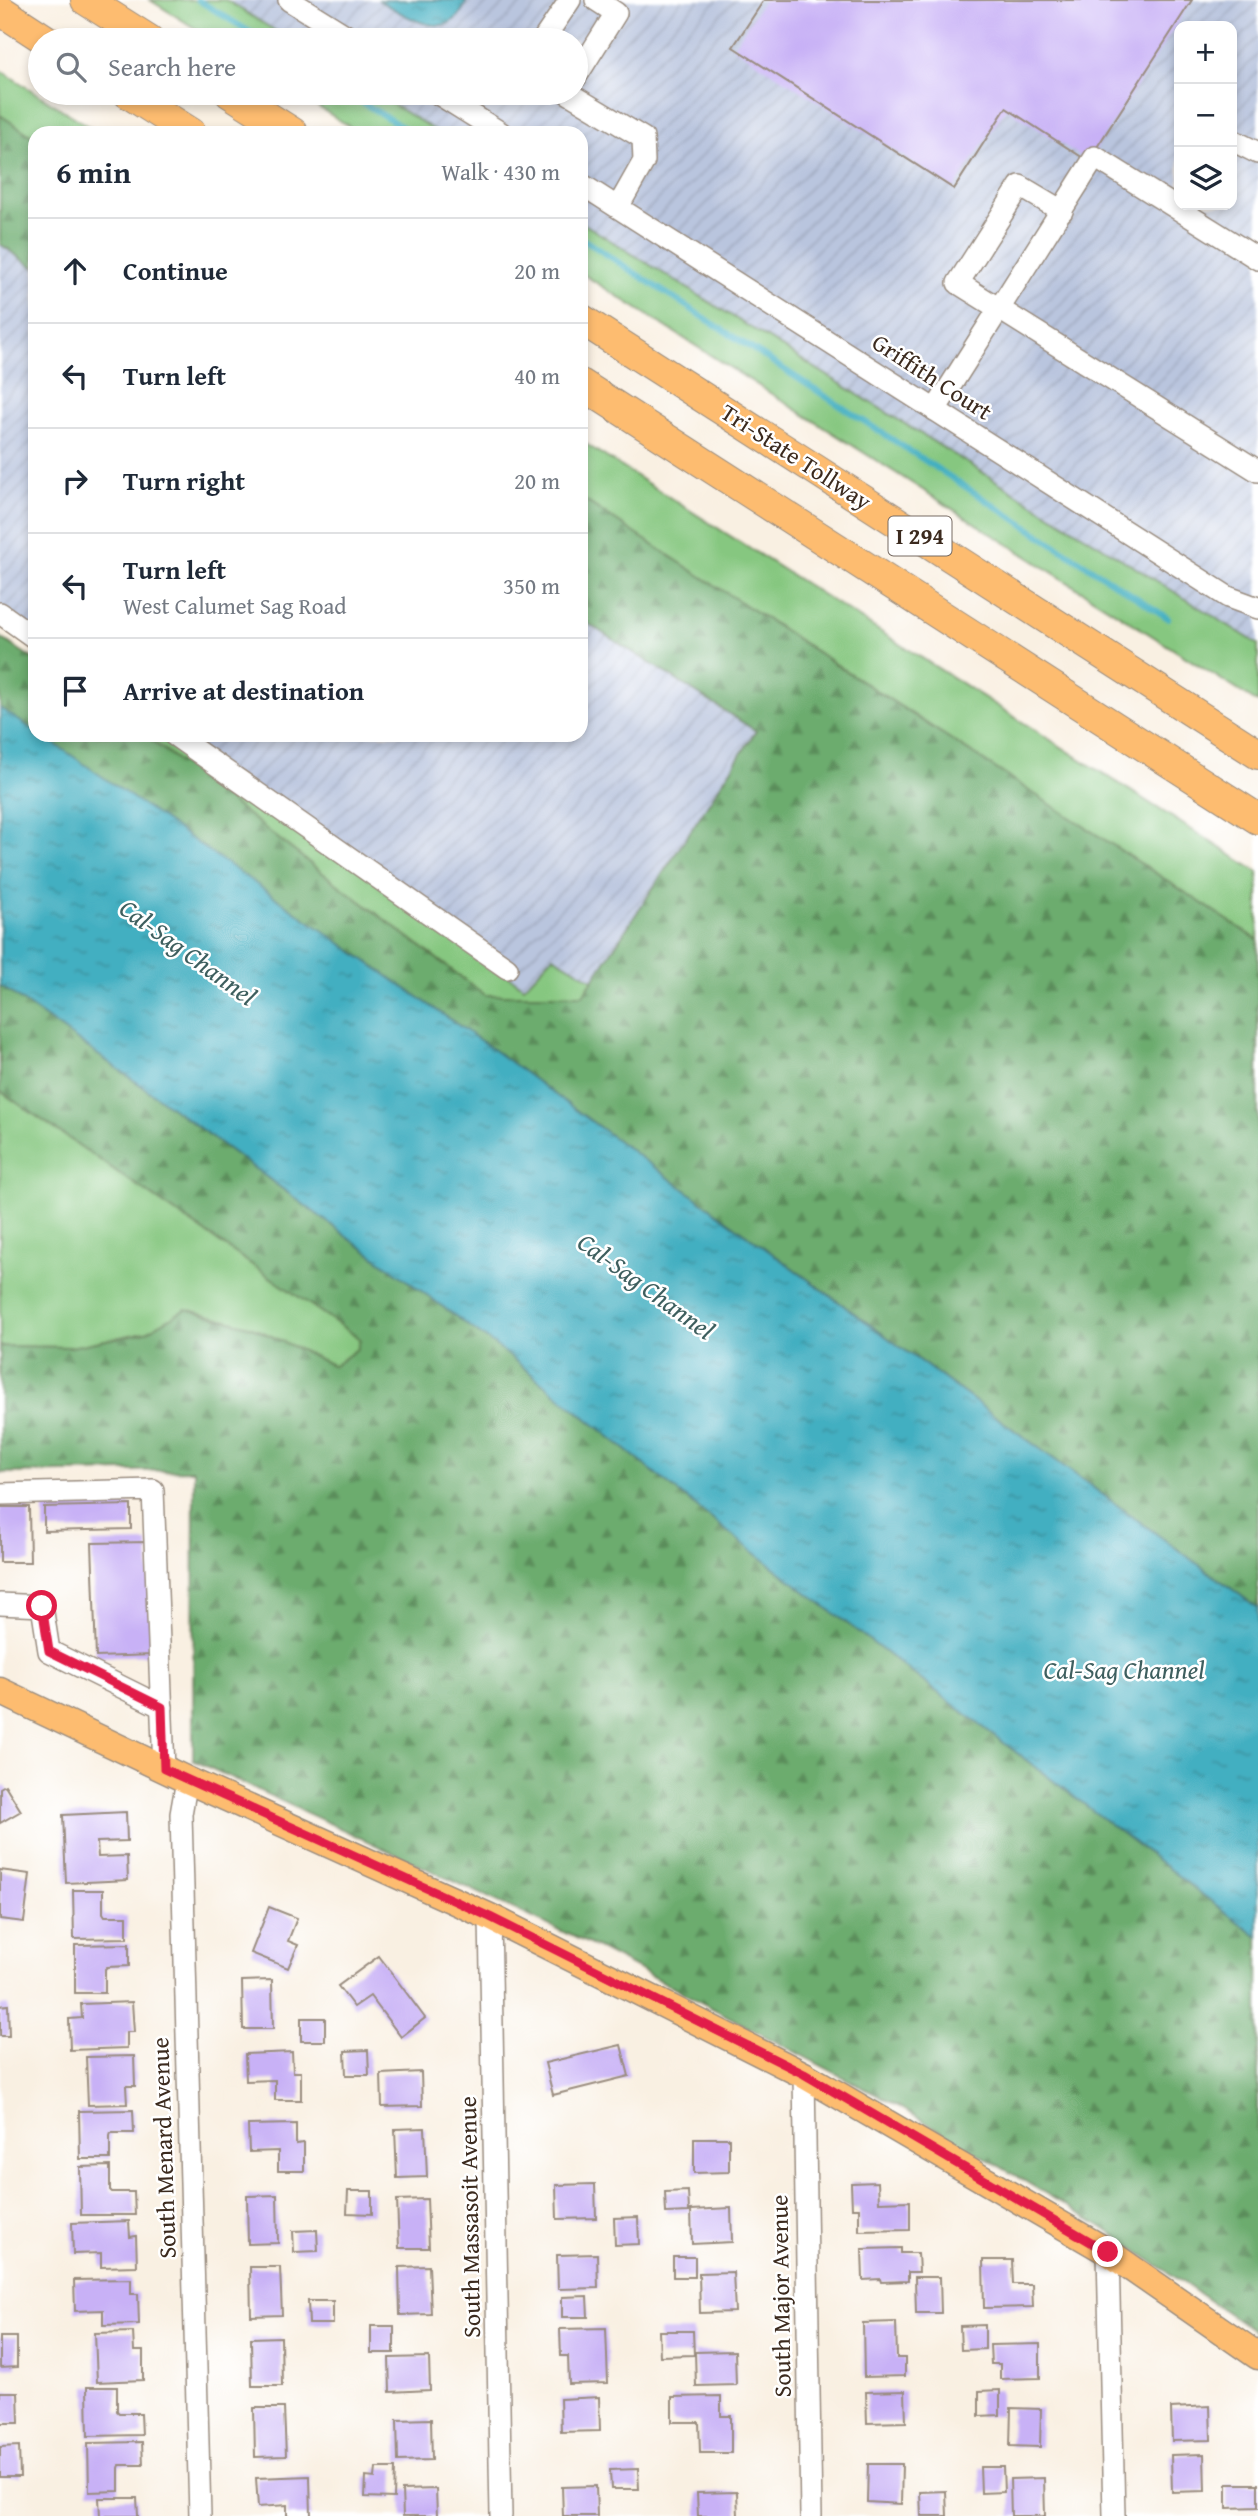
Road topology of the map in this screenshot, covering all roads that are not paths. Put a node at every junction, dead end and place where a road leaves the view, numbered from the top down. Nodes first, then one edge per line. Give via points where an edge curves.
1 (86, 0) edge
2 (289, 0) edge
3 (570, 0) edge
4 (596, 0) edge
5 (0, 10) edge
6 (28, 28) edge
7 (130, 28) edge
8 (334, 28) edge
9 (551, 28) edge
10 (588, 58) edge
11 (147, 105) edge
12 (249, 105) edge
13 (456, 105) edge
14 (588, 105) edge
15 (180, 126) edge
16 (282, 126) edge
17 (490, 126) edge
18 (1237, 142) edge
19 (1258, 153) edge
20 (588, 189) edge
21 (618, 208) junction
22 (1062, 211) junction
23 (1258, 259) edge
24 (999, 309) junction
25 (588, 323) edge
26 (588, 389) edge
27 (935, 410) junction
28 (1258, 471) edge
29 (1258, 608) edge
30 (0, 613) edge
31 (28, 633) edge
32 (184, 742) edge
33 (1258, 754) edge
34 (1258, 820) edge
35 (506, 968) dead end
36 (0, 1494) edge
37 (0, 1605) edge
38 (0, 1691) edge
39 (162, 1707) junction
40 (176, 1774) junction
41 (490, 1917) junction
42 (804, 2074) junction
43 (1108, 2252) junction
44 (1258, 2356) edge
45 (200, 2516) edge
46 (501, 2516) edge
47 (811, 2516) edge
48 (1114, 2516) edge

1 - 7 highway
2 - 8 street
3 - 9 street
4 - 10 street via 616,13
5 - 6 highway
11 - 15 highway
12 - 16 highway
13 - 17 street
14 - 21 street via 643,138 644,161
18 - 19 street
20 - 21 street, Griffith Court
21 - 27 street, Griffith Court
22 - 23 street via 1096,157
22 - 24 street
22 - 24 street via 1020,186 958,283
24 - 27 street
24 - 28 street
25 - 33 highway, Tri-State Tollway / I 294
26 - 34 highway, I 294
27 - 29 street, Griffith Court via 1228,597
30 - 31 street
32 - 35 street
36 - 39 street, South Menard Avenue via 153,1490
37 - 39 street via 42,1606 49,1651
38 - 40 main road
39 - 40 street, South Menard Avenue
40 - 41 main road
40 - 45 street, South Menard Avenue via 181,1814
41 - 42 main road
41 - 46 street, South Massasoit Avenue
42 - 43 main road
42 - 47 street, South Major Avenue
43 - 44 main road
43 - 48 street

